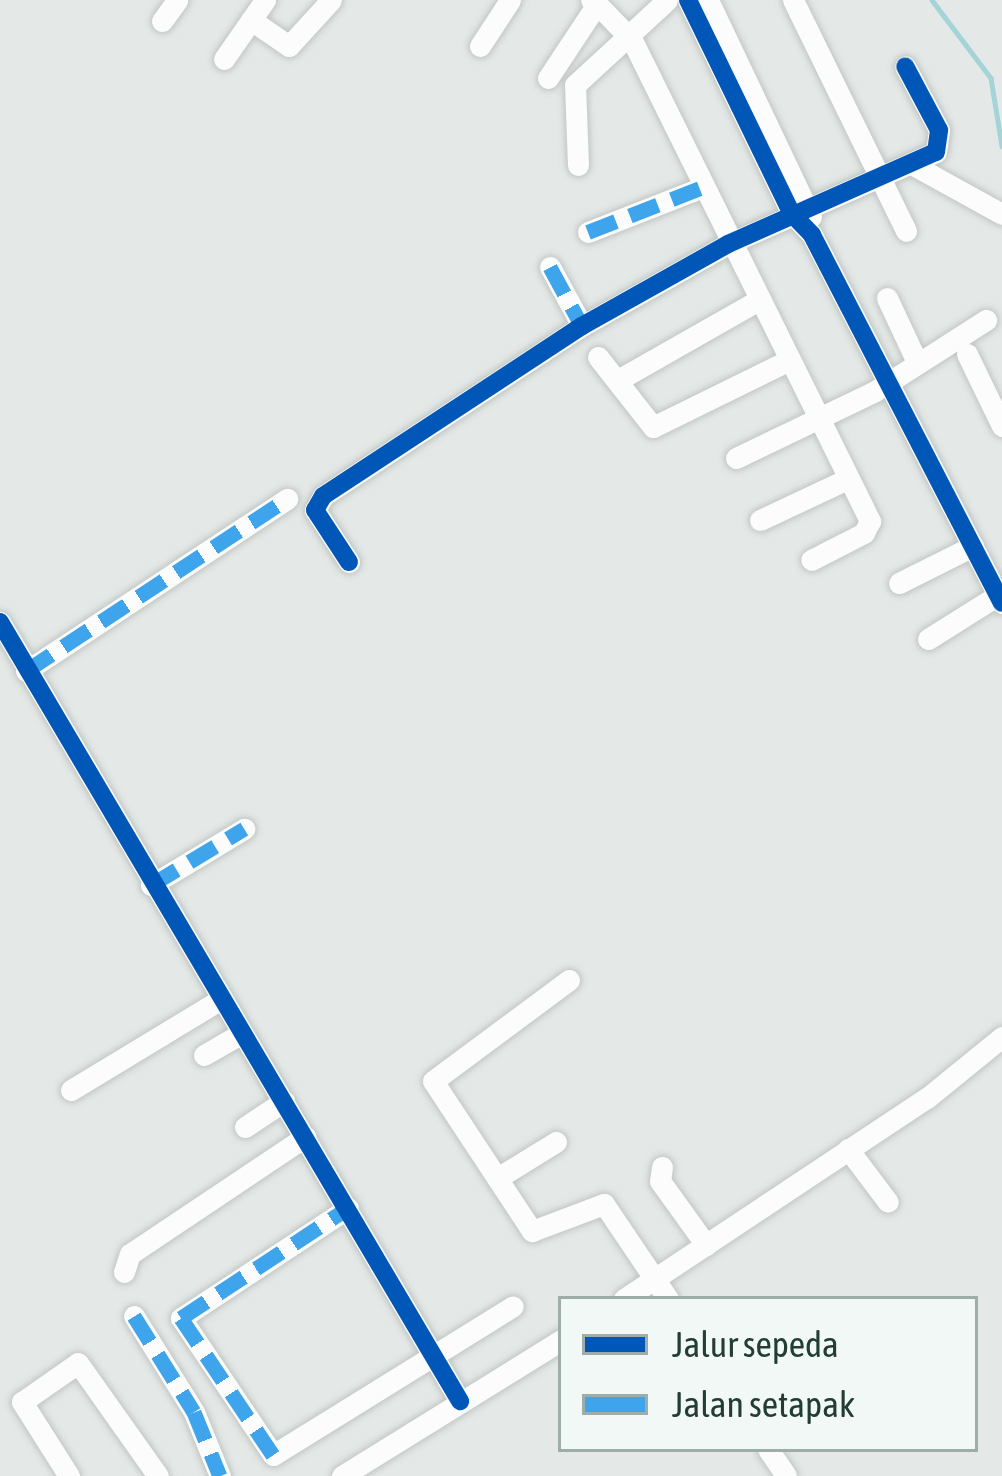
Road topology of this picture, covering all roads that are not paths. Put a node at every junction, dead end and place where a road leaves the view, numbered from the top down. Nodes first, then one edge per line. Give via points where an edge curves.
1 (177, 0) edge
2 (265, 0) edge
3 (331, 0) edge
4 (510, 0) edge
5 (667, 0) edge
6 (688, 0) edge
7 (708, 0) edge
8 (793, 0) edge
9 (594, 2) edge
10 (162, 20) dead end
11 (251, 20) junction
12 (632, 40) junction
13 (480, 46) dead end
14 (224, 59) dead end
15 (905, 66) dead end
16 (548, 78) dead end
17 (578, 166) dead end
18 (915, 166) junction
19 (880, 178) junction
20 (700, 188) junction
21 (801, 210) junction
22 (1002, 214) edge
23 (906, 231) dead end
24 (588, 232) dead end
25 (728, 244) junction
26 (550, 267) dead end
27 (887, 298) dead end
28 (757, 301) junction
29 (986, 320) dead end
30 (582, 326) junction
31 (967, 354) dead end
32 (598, 357) dead end
33 (787, 361) junction
34 (917, 362) junction
35 (618, 380) junction
36 (888, 380) junction
37 (817, 421) junction
38 (1002, 426) edge
39 (736, 458) dead end
40 (847, 479) junction
41 (286, 499) dead end
42 (760, 520) dead end
43 (973, 546) junction
44 (811, 560) dead end
45 (349, 562) dead end
46 (899, 584) dead end
47 (998, 585) edge
48 (0, 622) edge
49 (928, 639) dead end
50 (26, 671) junction
51 (244, 829) dead end
52 (152, 885) junction
53 (569, 980) dead end
54 (221, 999) junction
55 (242, 1033) junction
56 (1002, 1037) edge
57 (204, 1055) dead end
58 (71, 1090) dead end
59 (284, 1101) junction
60 (245, 1127) dead end
61 (305, 1137) junction
62 (556, 1142) dead end
63 (848, 1149) junction
64 (662, 1167) dead end
65 (499, 1177) junction
66 (889, 1202) dead end
67 (348, 1208) junction
68 (706, 1245) junction
69 (124, 1272) dead end
70 (654, 1278) junction
71 (628, 1296) edge
72 (666, 1296) edge
73 (513, 1306) dead end
74 (134, 1316) dead end
75 (558, 1342) edge
76 (435, 1359) junction
77 (460, 1402) junction
78 (218, 1471) edge
79 (69, 1476) edge
80 (158, 1476) edge
81 (342, 1476) edge

1 - 10 street
2 - 11 street
3 - 11 street via 289,46
4 - 13 street
5 - 12 street
6 - 21 street
7 - 21 street
8 - 19 street
9 - 12 street
9 - 16 street
11 - 14 street
12 - 17 street via 572,93
12 - 20 street
15 - 18 street via 941,137
18 - 19 street
18 - 22 street
19 - 21 street
19 - 23 street
20 - 24 street
20 - 25 street
21 - 25 street
21 - 36 street
25 - 28 street
25 - 30 street
26 - 30 street
27 - 34 street
28 - 33 street
28 - 35 street
29 - 34 street
30 - 45 street via 319,500 318,515
31 - 38 street
32 - 35 street
33 - 35 street via 657,426
33 - 37 street
34 - 36 street
36 - 37 street
36 - 43 street
37 - 39 street
37 - 40 street
40 - 42 street
40 - 44 street via 870,527
41 - 50 street
43 - 46 street
43 - 47 street
47 - 49 street
48 - 50 street
50 - 52 street
51 - 52 street
52 - 54 street
53 - 65 street via 434,1076
54 - 55 street
54 - 58 street
55 - 57 street
55 - 59 street
56 - 63 street
59 - 60 street
59 - 61 street
61 - 67 street
61 - 69 street via 130,1254
62 - 65 street
63 - 66 street
63 - 68 street
64 - 68 street via 660,1181
65 - 70 street via 537,1234 604,1204
67 - 76 street
67 - 76 street via 181,1322 275,1455
68 - 70 street
70 - 71 street
70 - 72 street
73 - 76 street
74 - 78 street via 194,1412
75 - 77 street
76 - 77 street
77 - 81 street
79 - 80 street via 22,1402 78,1363

